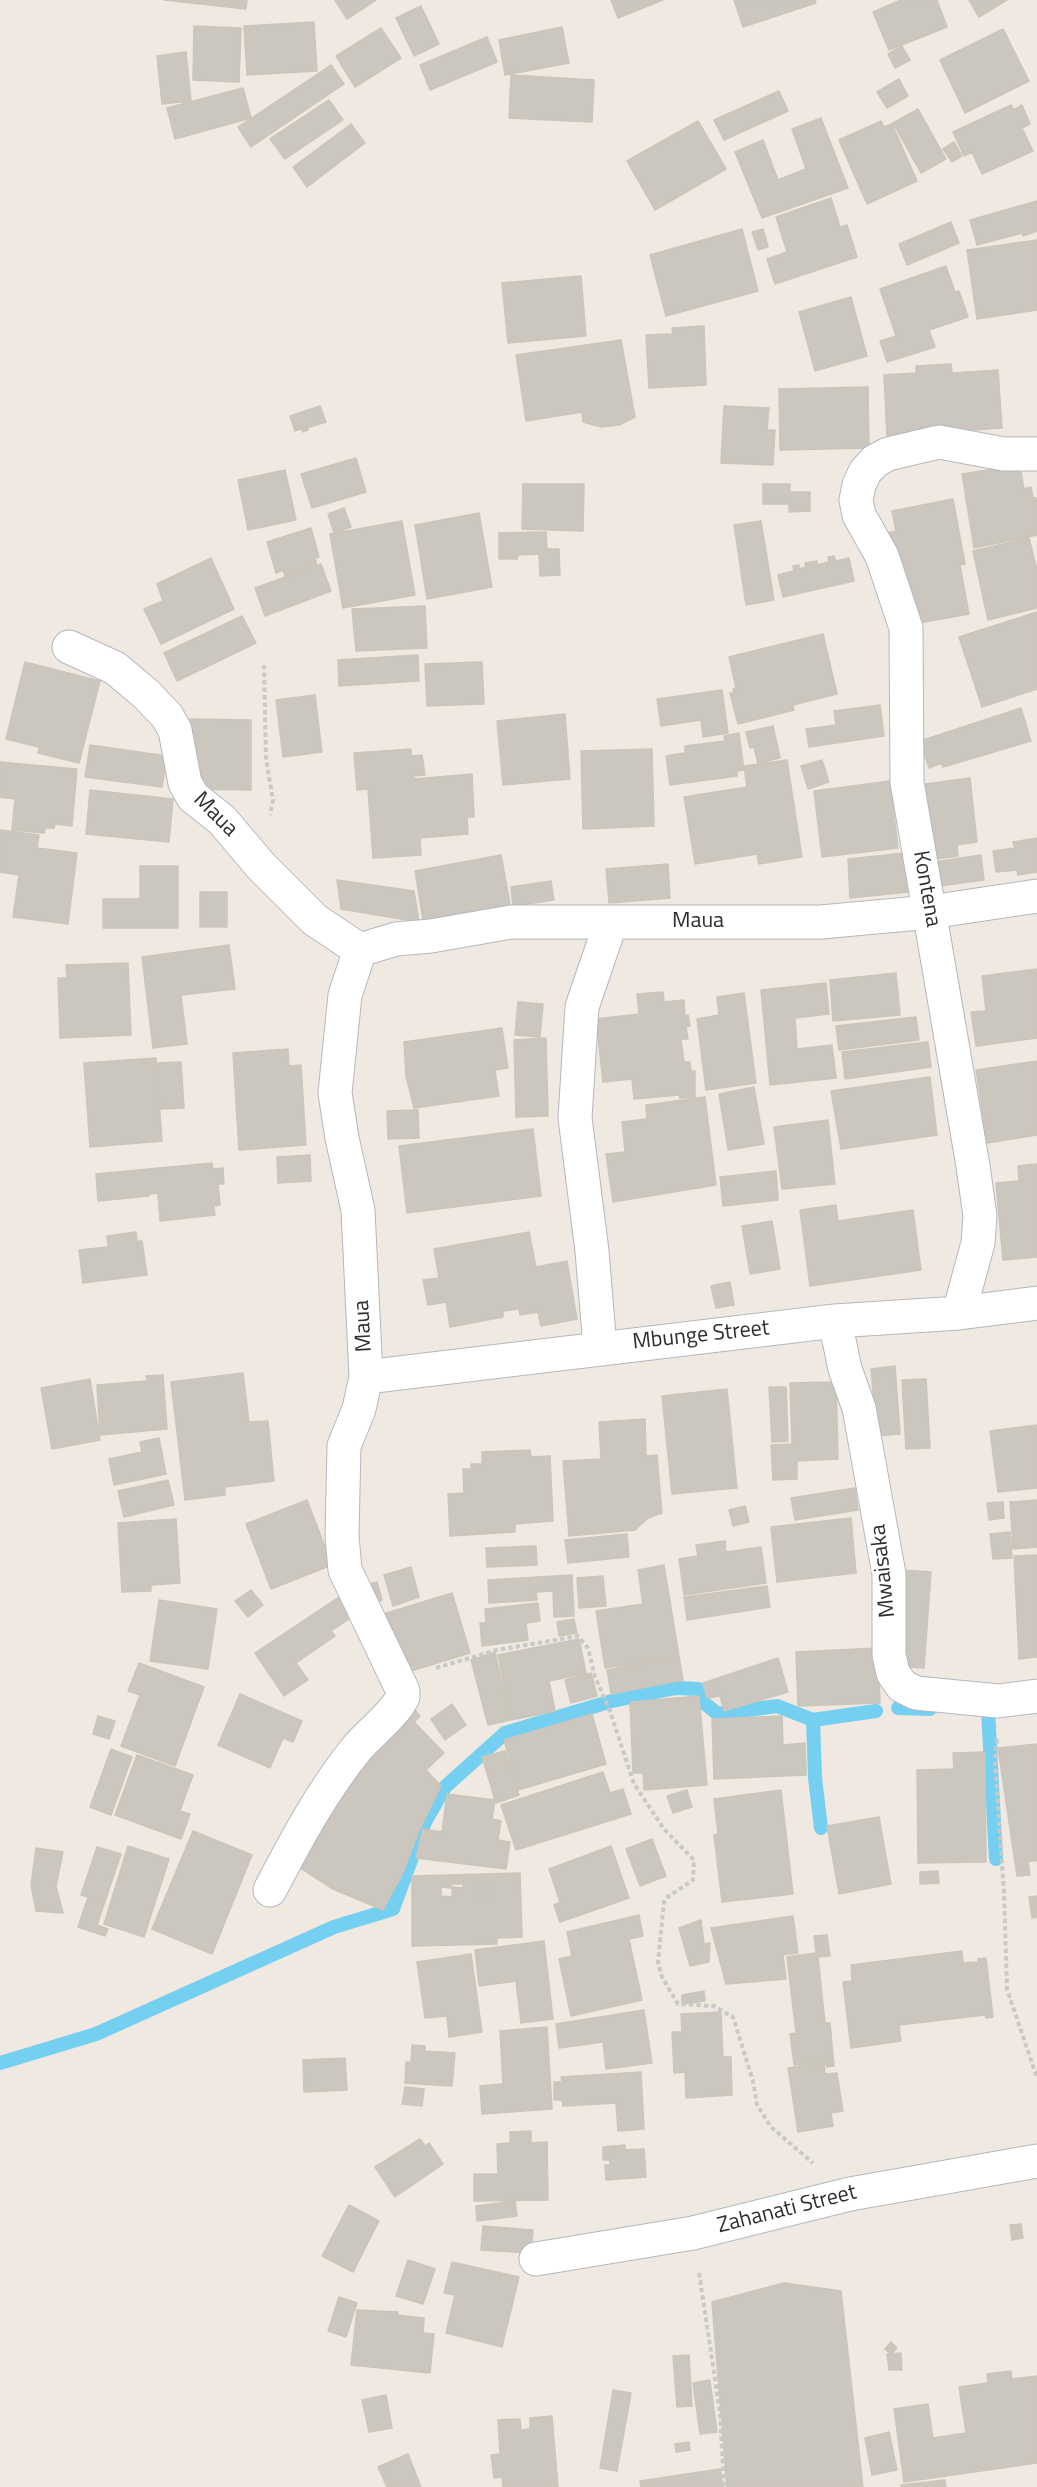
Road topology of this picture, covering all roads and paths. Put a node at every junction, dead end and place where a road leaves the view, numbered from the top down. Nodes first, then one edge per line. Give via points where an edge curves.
1 (1037, 454) edge
2 (69, 647) dead end
3 (264, 665) dead end
4 (261, 866) junction
5 (1037, 896) edge
6 (930, 912) junction
7 (611, 922) junction
8 (360, 950) junction
9 (1037, 1303) edge
10 (958, 1313) junction
11 (835, 1321) junction
12 (600, 1347) junction
13 (366, 1377) junction
14 (403, 1691) junction
15 (1037, 1696) edge
16 (998, 1701) junction
17 (270, 1890) dead end
18 (1037, 2078) edge
19 (1037, 2161) edge
20 (850, 2194) junction
21 (693, 2233) junction
22 (536, 2259) dead end
23 (724, 2487) edge

1 - 6 street, Kontena via 1004,454 939,442 888,454 875,461 859,485 859,515 882,556 906,628 907,782
2 - 4 street, Maua via 115,668 167,716 175,730 185,783 193,797 222,820
3 - 4 path via 266,759 273,800
4 - 8 street, Maua via 315,920
5 - 6 street, Maua
6 - 7 street, Maua via 821,922
6 - 10 street, Kontena via 980,1216 978,1243
7 - 8 street, Maua via 511,922 396,939
7 - 12 street via 582,1007 575,1118
8 - 13 street, Maua via 345,995 335,1093 358,1210
9 - 10 street, Mbunge Street
10 - 11 street, Mbunge Street
11 - 12 street, Mbunge Street
11 - 16 street, Mwaisaka via 845,1370 859,1408 889,1574 889,1654 893,1672 902,1686 916,1693
12 - 13 street, Mbunge Street
13 - 14 street, Maua via 359,1409 344,1446 345,1570
14 - 17 street via 401,1701 356,1749 330,1787
14 - 20 path via 440,1665 485,1653 578,1636 585,1643 634,1784 664,1829 694,1860 693,1880 664,1902 658,1962 662,1977 678,2004 714,2006 733,2017 757,2105 766,2120
15 - 16 street, Mwaisaka
16 - 18 path via 995,1762 1007,1989
19 - 20 street, Zahanati Street
20 - 21 street, Zahanati Street
21 - 22 street, Zahanati Street
21 - 23 path via 720,2412

